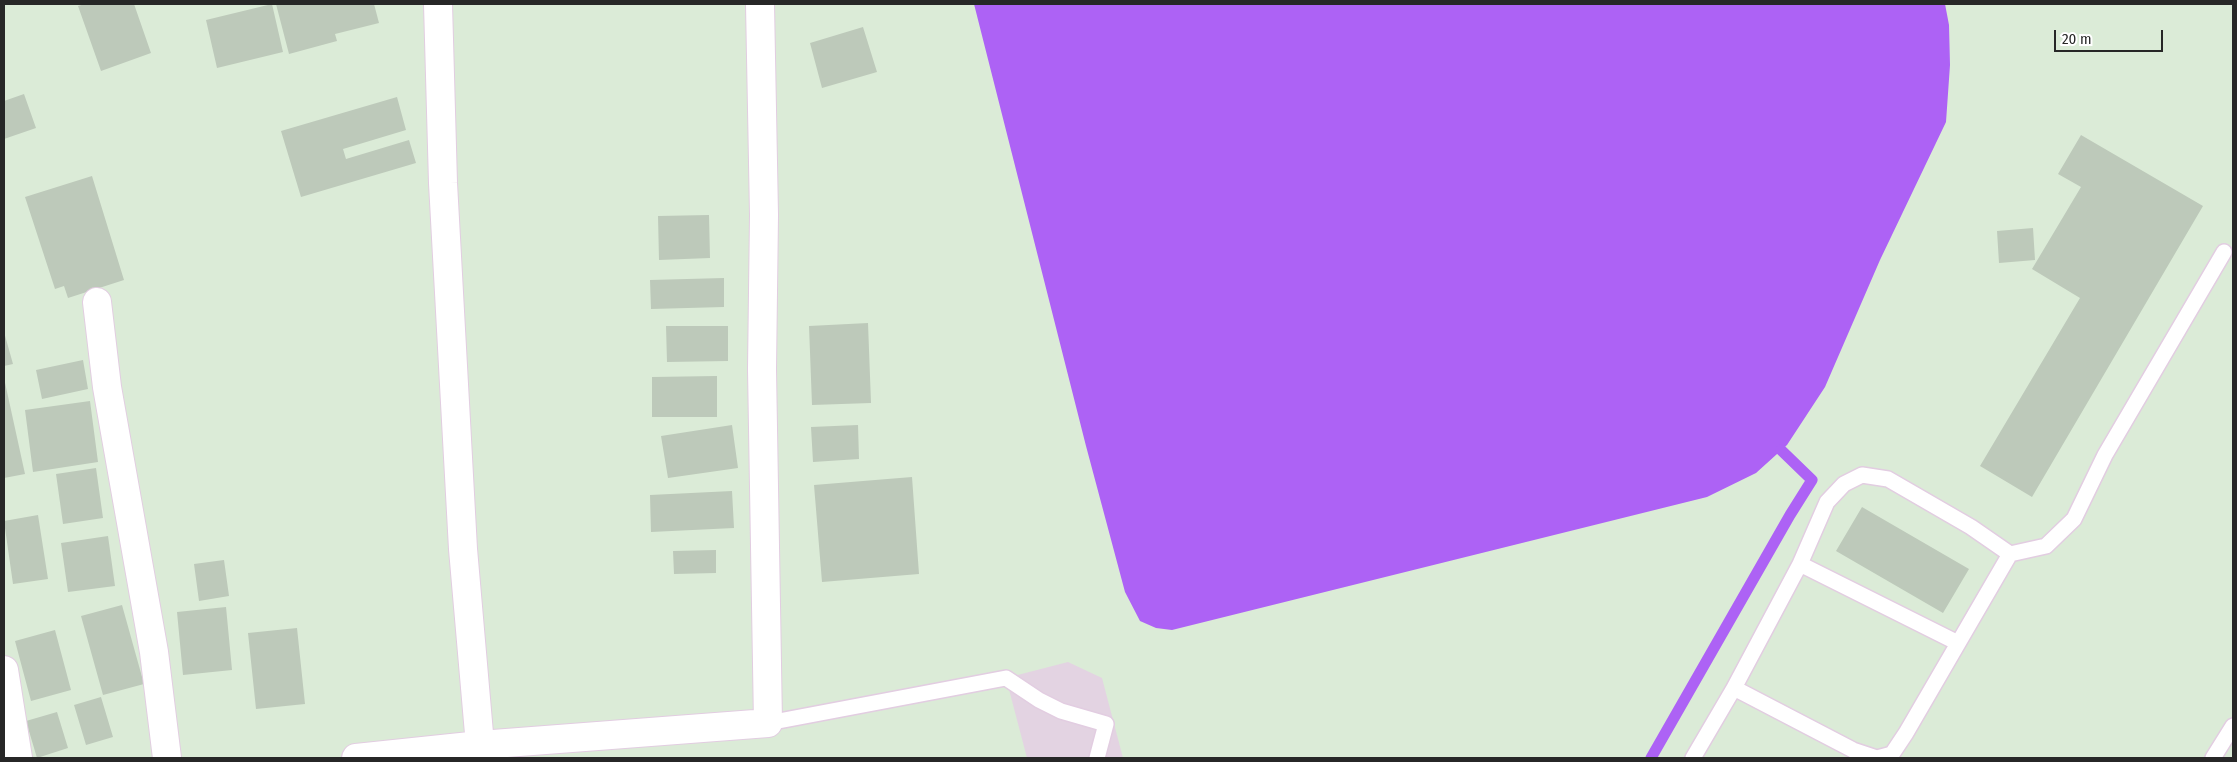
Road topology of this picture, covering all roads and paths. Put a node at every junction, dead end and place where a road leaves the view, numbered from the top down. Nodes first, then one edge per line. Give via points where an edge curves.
1 (438, 4) edge
2 (760, 4) edge
3 (2224, 252) dead end
4 (97, 302) dead end
5 (2010, 554) junction
6 (1800, 564) junction
7 (1958, 643) junction
8 (4, 670) edge
9 (1734, 688) junction
10 (768, 723) junction
11 (2233, 726) edge
12 (480, 745) junction
13 (18, 758) edge
14 (167, 758) edge
15 (356, 758) edge
16 (1098, 758) edge
17 (1693, 758) edge
18 (2213, 758) edge

1 - 12 street via 463,549
2 - 10 street
3 - 5 lane via 2105,455 2074,519 2046,546
4 - 14 street via 107,387 154,652
5 - 6 lane via 1971,527 1888,479 1862,475 1844,484 1827,502
5 - 7 lane
6 - 7 lane
6 - 9 lane
7 - 9 lane via 1892,754 1877,758 1853,750
8 - 13 street
9 - 17 lane
10 - 12 street
10 - 16 lane via 1006,678 1061,711 1106,724
11 - 18 lane
12 - 15 street

